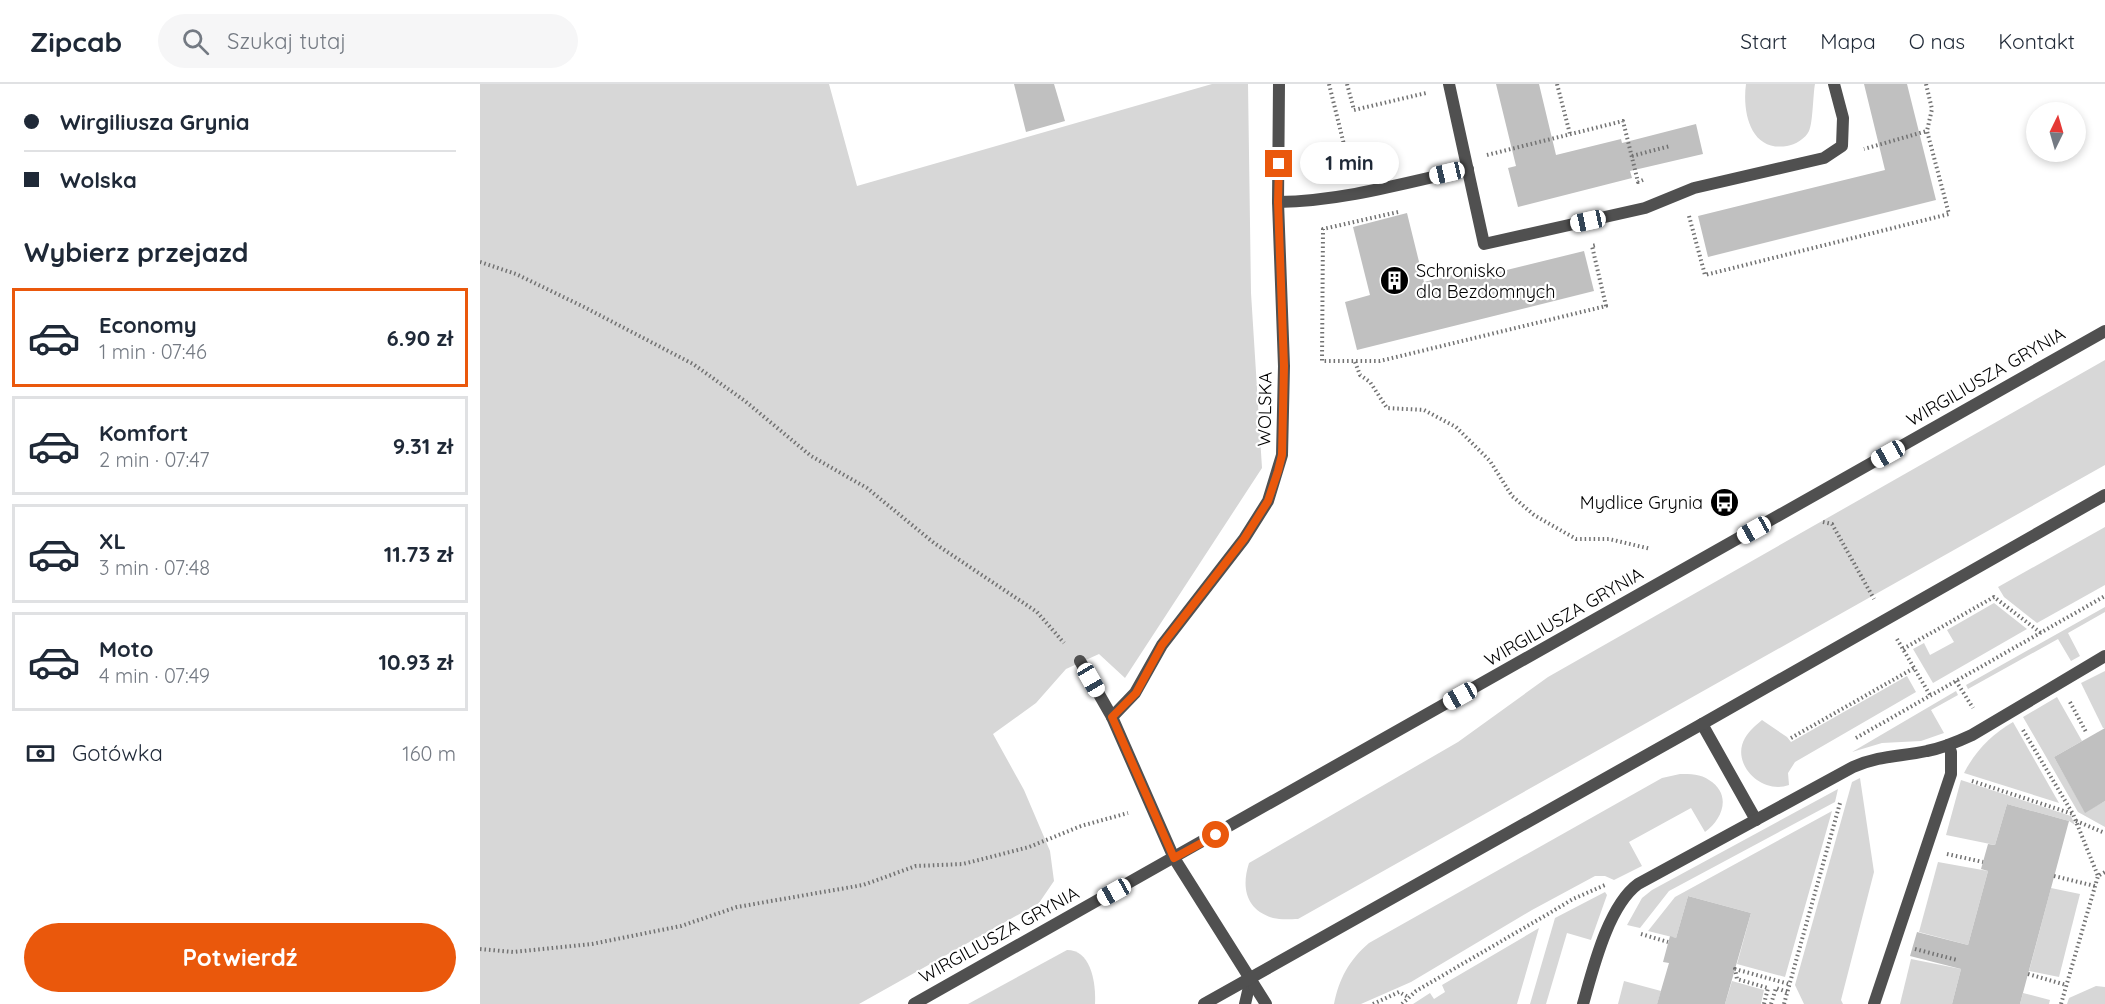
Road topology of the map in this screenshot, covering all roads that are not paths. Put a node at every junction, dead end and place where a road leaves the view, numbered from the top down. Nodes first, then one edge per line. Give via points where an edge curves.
1 (1279, 84) edge
2 (1834, 84) edge
3 (1449, 86) edge
4 (1467, 164) junction
5 (1278, 202) junction
6 (2105, 331) edge
7 (2105, 495) edge
8 (2105, 656) edge
9 (1080, 661) road end
10 (1112, 717) junction
11 (1702, 724) junction
12 (1948, 745) junction
13 (1756, 820) junction
14 (1174, 858) junction
15 (1251, 978) junction
16 (914, 1004) edge
17 (1204, 1004) edge
18 (1245, 1004) edge
19 (1266, 1004) edge
20 (1583, 1004) edge
21 (1874, 1004) edge

1 - 5 street, WOLSKA
2 - 4 street via 1843,118 1842,146 1824,158 1694,188 1645,208 1484,244
3 - 4 street
4 - 5 street via 1355,193
5 - 10 street, WOLSKA via 1284,366 1282,455 1268,501 1244,539 1162,645 1136,693
6 - 14 street, WIRGILIUSZA GRYNIA
7 - 11 street
8 - 12 street
9 - 10 street
10 - 14 street
11 - 13 street
11 - 15 street
12 - 13 street via 1865,762
12 - 21 street via 1951,774
13 - 20 street via 1629,891 1600,946
14 - 15 street
14 - 16 street, WIRGILIUSZA GRYNIA
15 - 17 street
15 - 18 street
15 - 19 street

